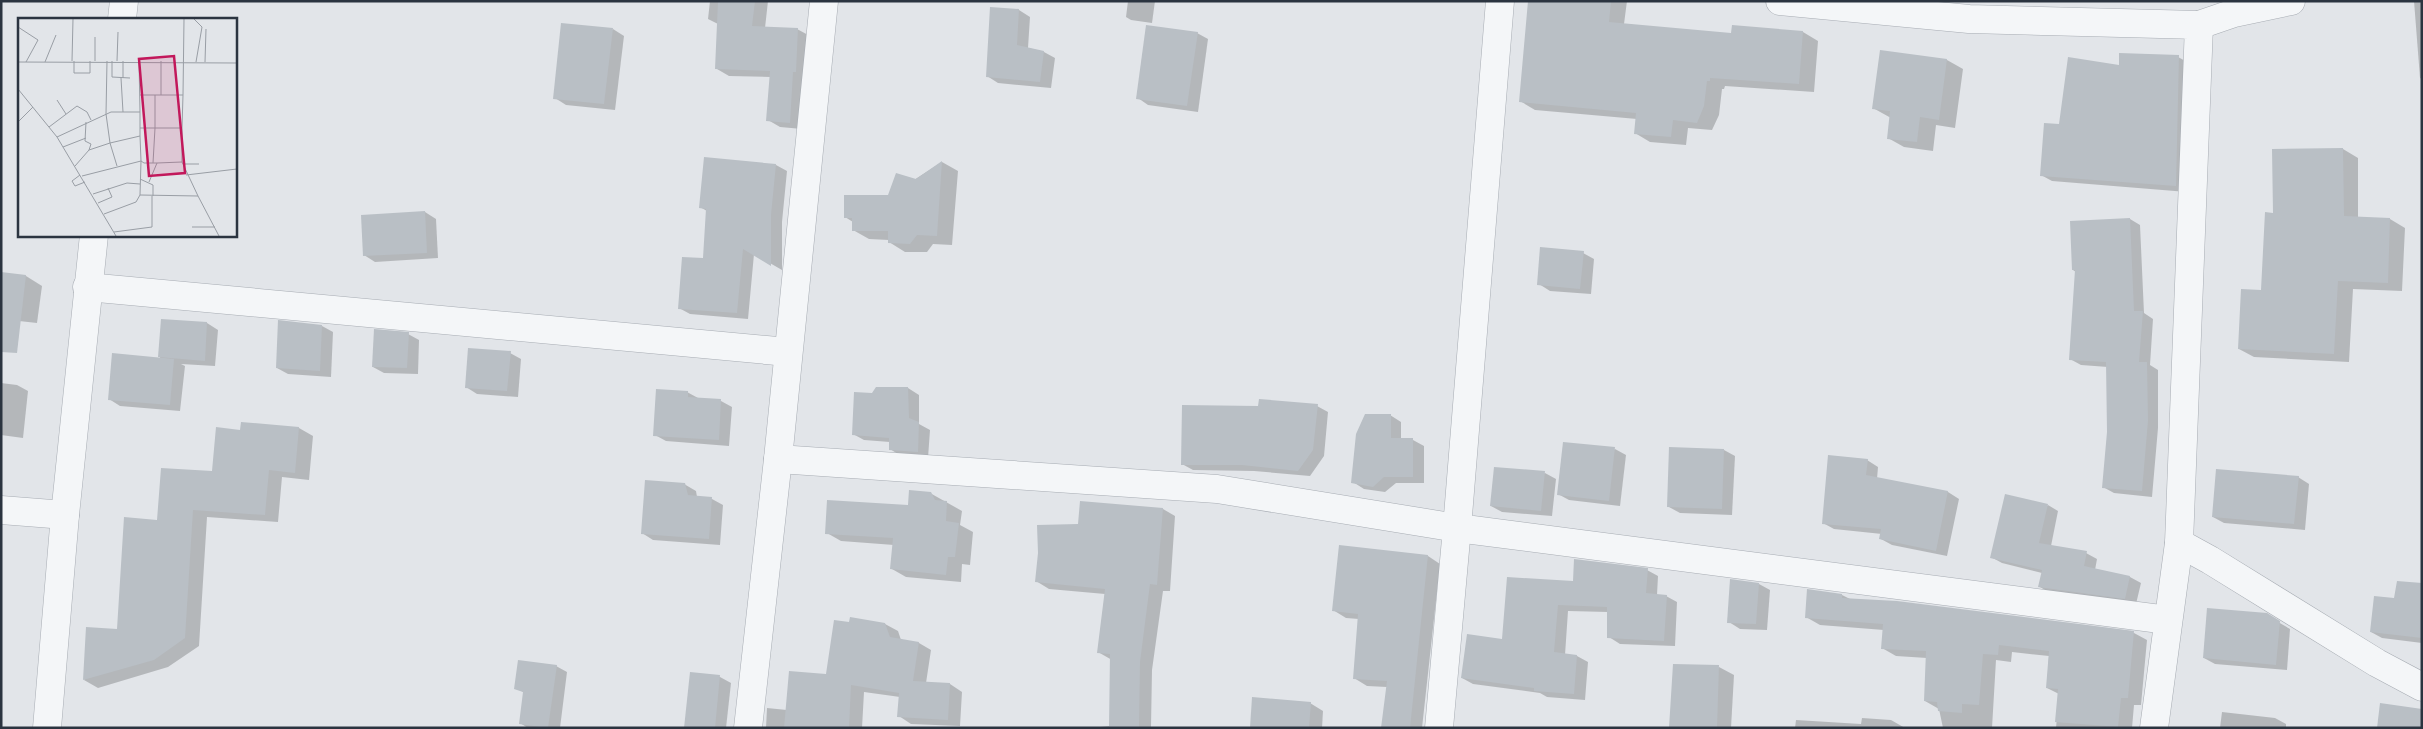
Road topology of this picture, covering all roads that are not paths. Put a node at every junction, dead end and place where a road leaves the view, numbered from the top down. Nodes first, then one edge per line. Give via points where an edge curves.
1 (124, 1) edge
2 (824, 1) edge
3 (1500, 1) edge
4 (1780, 1) edge
5 (2291, 1) edge
6 (2235, 7) edge
7 (122, 18) edge
8 (2200, 25) junction
9 (94, 236) edge
10 (87, 287) junction
11 (788, 352) junction
12 (778, 459) junction
13 (1, 510) edge
14 (64, 515) junction
15 (1457, 528) junction
16 (2178, 553) junction
17 (2169, 614) junction
18 (2422, 687) edge
19 (47, 728) edge
20 (748, 728) edge
21 (1439, 728) edge
22 (2154, 728) edge

1 - 7 street
2 - 11 street
3 - 15 street
4 - 8 street via 1969,19
5 - 6 street
6 - 8 street
8 - 16 street
9 - 10 street
10 - 11 street
10 - 14 street
11 - 12 street
12 - 15 street via 1217,489
12 - 20 street
13 - 14 street
14 - 19 street
15 - 17 street
15 - 21 street
16 - 17 street
16 - 18 street via 2210,560 2377,663
17 - 22 street

